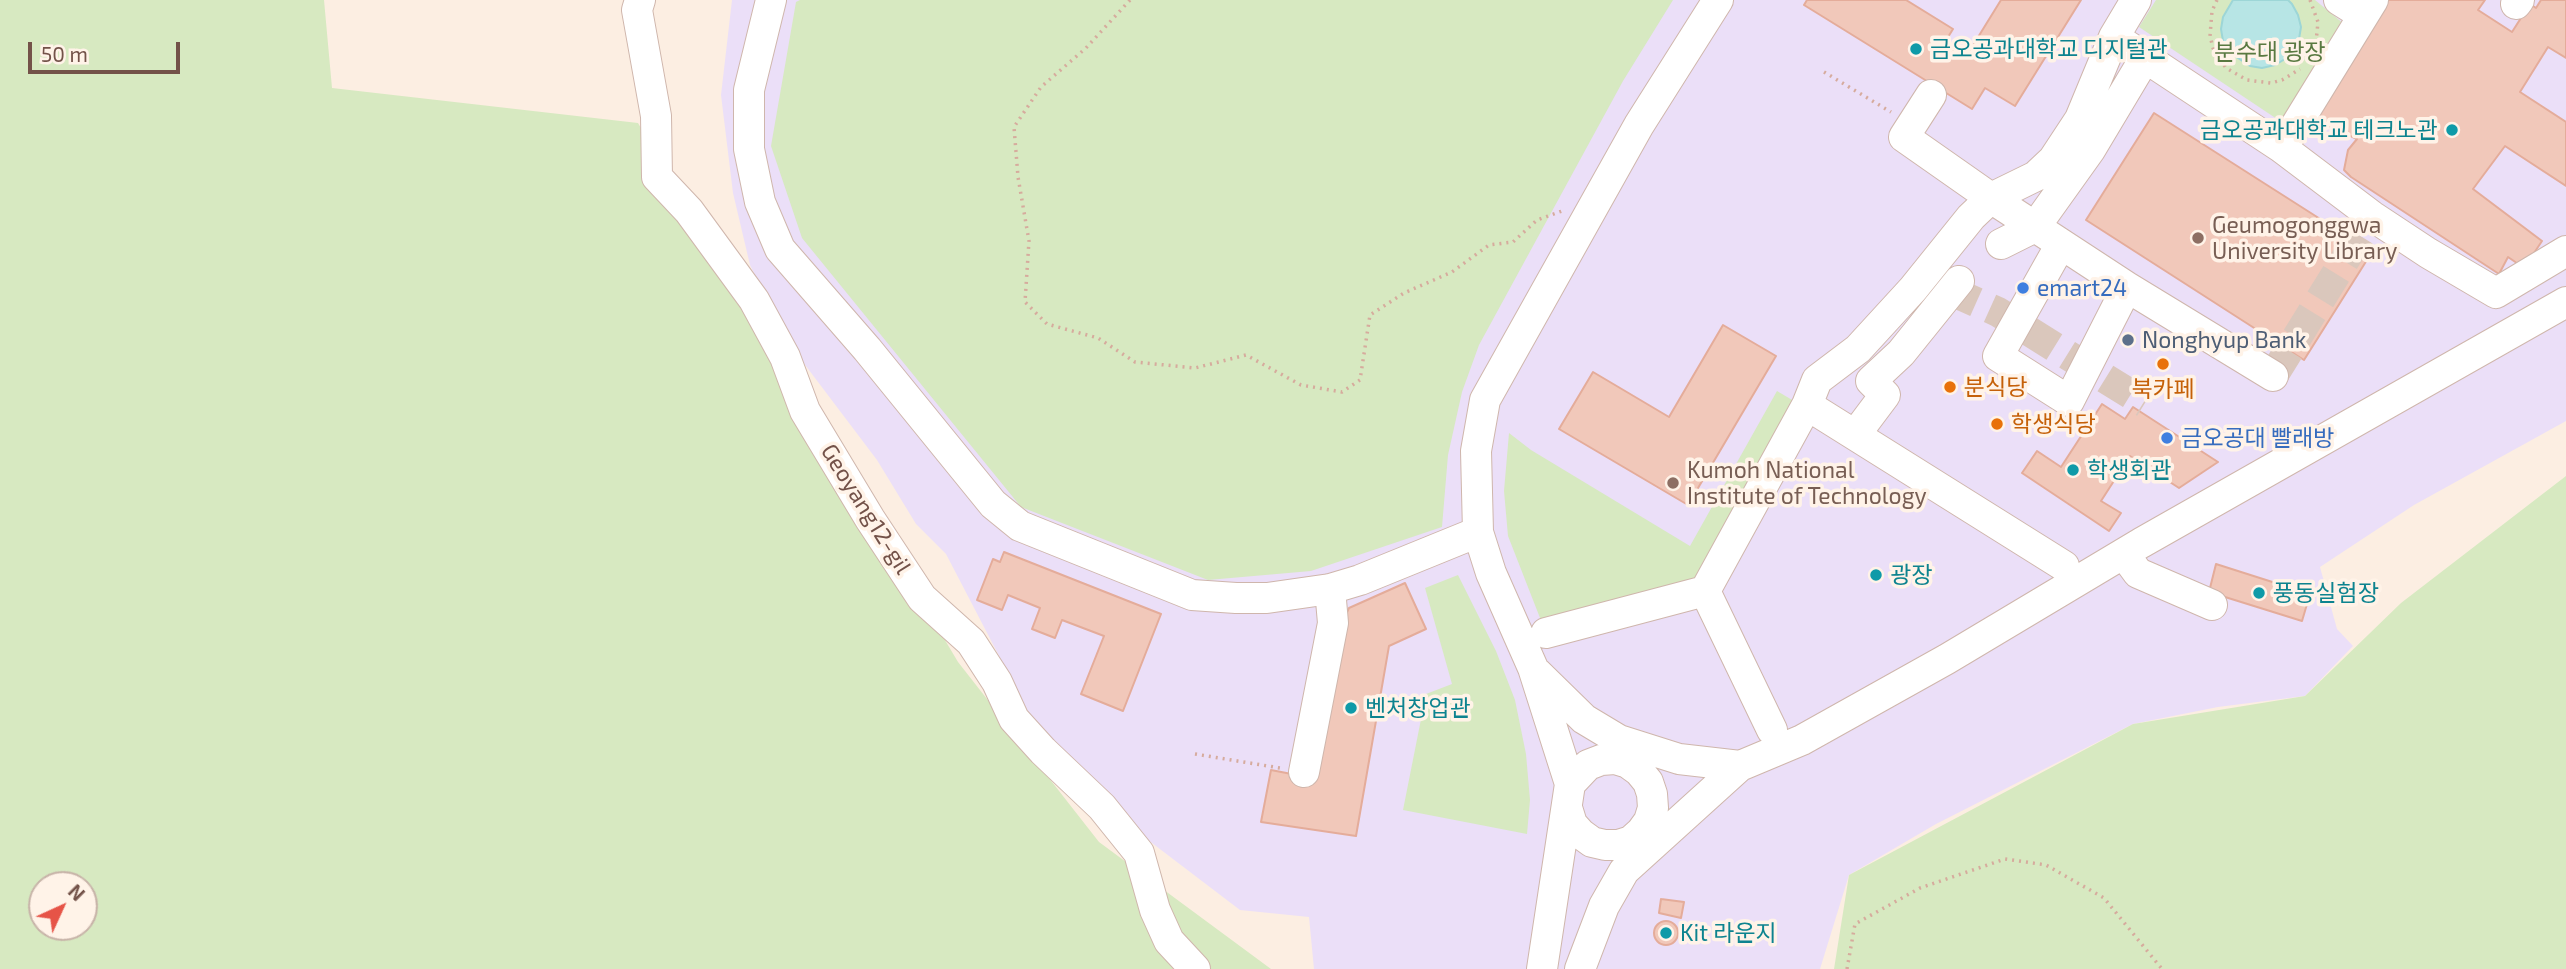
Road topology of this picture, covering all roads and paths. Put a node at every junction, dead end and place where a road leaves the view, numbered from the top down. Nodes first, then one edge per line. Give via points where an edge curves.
1 (640, 0) edge
2 (771, 0) edge
3 (1130, 0) edge
4 (1718, 0) edge
5 (2136, 0) edge
6 (2310, 0) edge
7 (2215, 1) edge
8 (2359, 5) edge
9 (2114, 37) junction
10 (2315, 46) dead end
11 (2146, 58) junction
12 (2303, 67) dead end
13 (1824, 72) dead end
14 (1931, 95) dead end
15 (1912, 124) junction
16 (2282, 148) junction
17 (1991, 198) junction
18 (1572, 207) dead end
19 (2035, 227) junction
20 (2001, 244) dead end
21 (2061, 244) junction
22 (2566, 251) edge
23 (1959, 281) dead end
24 (2126, 287) junction
25 (1913, 289) junction
26 (2566, 302) edge
27 (1938, 305) junction
28 (2273, 376) dead end
29 (1807, 405) junction
30 (1855, 435) junction
31 (1478, 532) junction
32 (2124, 554) junction
33 (2064, 566) dead end
34 (1331, 589) junction
35 (1705, 591) junction
36 (2213, 606) dead end
37 (1546, 633) dead end
38 (1533, 668) junction
39 (1772, 730) dead end
40 (1195, 754) dead end
41 (1679, 760) junction
42 (1628, 763) junction
43 (1740, 766) junction
44 (1304, 772) joint
45 (1569, 798) junction
46 (1641, 832) junction
47 (1624, 871) junction
48 (1195, 969) edge
49 (1542, 969) edge
50 (1580, 969) edge
51 (1847, 969) edge
52 (2162, 969) edge

1 - 48 street, Geoyang12-gil via 637,10 656,116 657,177 689,211 754,300 785,357 805,411 922,598 971,642 998,682 1014,719 1102,807 1139,853 1155,910 1170,941
2 - 34 street via 749,90 749,149 760,202 780,249 993,504 1020,526 1192,594 1267,598
3 - 18 path via 1086,48 1041,87 1014,127 1029,241 1025,302 1047,324 1098,338 1135,362 1195,368 1246,355 1301,385 1342,392 1360,380 1370,315 1404,293 1452,272 1489,244 1513,242 1537,220
4 - 31 street via 1639,125 1485,400 1476,452
5 - 9 street
6 - 10 path via 2318,22
7 - 12 path via 2209,23 2213,48 2236,75 2271,83
8 - 16 street
9 - 11 street
9 - 17 street via 2080,120 2053,160 2036,176
11 - 16 street
11 - 19 street via 2090,150
13 - 15 path
14 - 15 street
15 - 17 street via 1904,137
16 - 22 street via 2428,254 2496,293
17 - 19 street
17 - 25 street
19 - 20 street
19 - 21 street
21 - 24 street
21 - 24 street via 1998,356 2069,401
23 - 27 street
24 - 28 street
25 - 27 street
25 - 29 street via 1858,349 1817,380
26 - 32 street
27 - 30 street via 1871,381 1885,395
29 - 30 street
29 - 35 street
30 - 33 street
31 - 34 street
31 - 38 street
32 - 36 street via 2138,572
32 - 43 street via 1814,733
34 - 44 street via 1333,624
35 - 37 street
35 - 39 street
38 - 41 street via 1584,719 1619,740
38 - 45 street
40 - 44 path
41 - 42 street
41 - 43 street
42 - 45 street via 1601,760 1588,765
42 - 46 street via 1648,782 1652,794 1653,808
43 - 47 street
45 - 46 street via 1572,824 1592,842 1618,845
45 - 49 street
46 - 47 street
47 - 50 street via 1604,906
51 - 52 path via 1855,924 1920,888 2006,859 2046,865 2105,898

